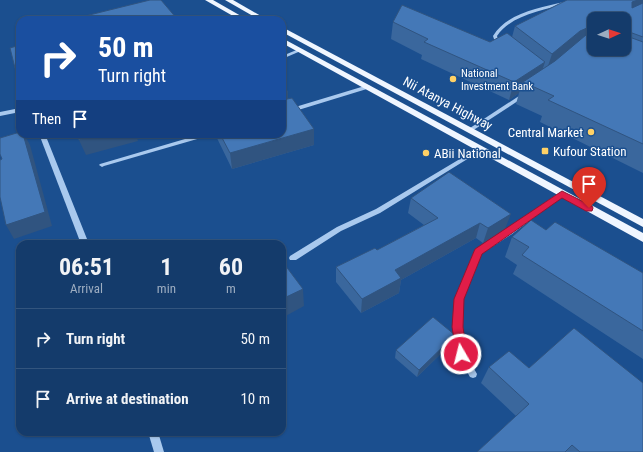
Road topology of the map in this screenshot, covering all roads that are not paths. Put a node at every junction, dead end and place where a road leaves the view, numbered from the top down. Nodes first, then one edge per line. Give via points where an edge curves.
1 (208, 0) edge
2 (228, 0) edge
3 (564, 3) edge
4 (238, 16) edge
5 (258, 16) edge
6 (286, 31) edge
7 (286, 42) edge
8 (301, 50) junction
9 (508, 51) edge
10 (286, 56) edge
11 (368, 87) junction
12 (533, 89) edge
13 (16, 111) edge
14 (286, 112) edge
15 (0, 114) edge
16 (470, 130) junction
17 (44, 138) edge
18 (196, 138) edge
19 (189, 140) joint
20 (480, 149) junction
21 (102, 165) dead end
22 (562, 194) junction
23 (643, 224) edge
24 (643, 238) edge
25 (83, 240) edge
26 (293, 258) dead end
27 (473, 374) dead end
28 (154, 436) edge
29 (159, 452) edge

1 - 4 main road
2 - 5 main road
3 - 9 street via 519,16 497,31 497,42
6 - 16 main road, Nii Atanya Highway
7 - 8 main road
8 - 10 street
8 - 11 main road
11 - 14 street
11 - 20 main road
12 - 16 street
13 - 15 street
16 - 23 main road, Nii Atanya Highway
17 - 25 street
18 - 19 street
19 - 21 street
20 - 22 main road
20 - 26 street via 378,211 339,229
22 - 24 main road
22 - 27 street via 478,252 459,299 458,327 461,354
28 - 29 street

